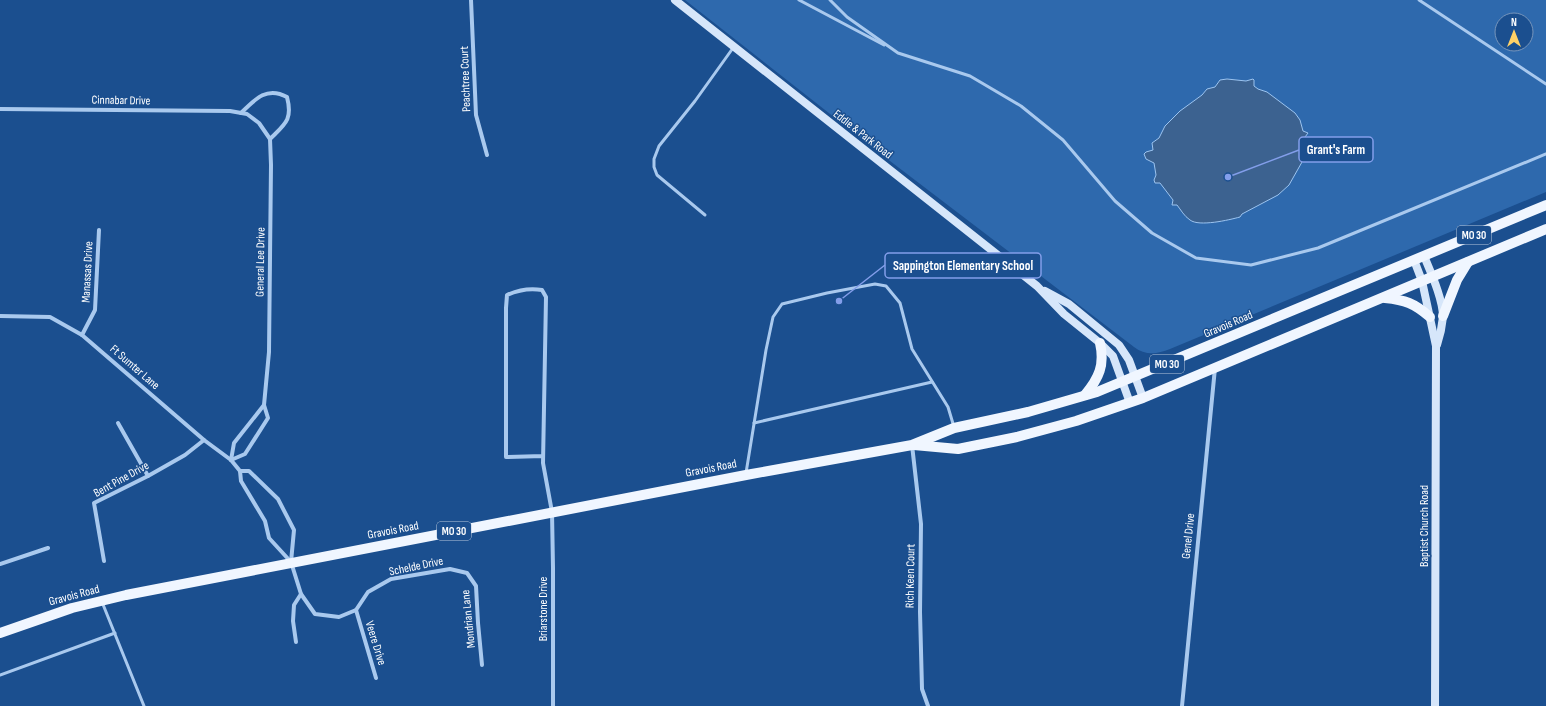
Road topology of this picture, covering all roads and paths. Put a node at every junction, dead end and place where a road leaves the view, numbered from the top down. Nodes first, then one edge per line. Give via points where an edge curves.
1 (472, 0) edge
2 (674, 0) edge
3 (799, 0) edge
4 (830, 0) edge
5 (1419, 0) edge
6 (733, 48) junction
7 (898, 53) junction
8 (1546, 84) edge
9 (0, 109) edge
10 (241, 113) junction
11 (270, 139) junction
12 (1546, 154) edge
13 (487, 155) dead end
14 (1546, 205) edge
15 (705, 215) dead end
16 (1546, 229) edge
17 (99, 230) dead end
18 (1419, 258) junction
19 (1468, 262) junction
20 (1432, 277) junction
21 (1422, 281) junction
22 (1037, 286) junction
23 (1383, 298) junction
24 (0, 316) edge
25 (1430, 316) junction
26 (1443, 316) junction
27 (82, 335) junction
28 (1100, 343) junction
29 (1436, 346) junction
30 (1215, 368) junction
31 (1135, 377) junction
32 (932, 382) junction
33 (1123, 382) junction
34 (1085, 396) junction
35 (1143, 398) junction
36 (1130, 403) junction
37 (264, 405) junction
38 (118, 423) dead end
39 (754, 423) junction
40 (954, 428) junction
41 (204, 440) junction
42 (912, 445) junction
43 (543, 456) junction
44 (231, 460) junction
45 (240, 471) junction
46 (746, 475) junction
47 (148, 476) junction
48 (552, 512) junction
49 (48, 548) dead end
50 (104, 561) dead end
51 (291, 562) junction
52 (0, 564) edge
53 (467, 573) joint
54 (301, 594) junction
55 (101, 600) junction
56 (356, 610) junction
57 (0, 633) edge
58 (115, 633) junction
59 (296, 642) dead end
60 (482, 665) dead end
61 (0, 676) edge
62 (376, 678) dead end
63 (144, 706) edge
64 (553, 706) edge
65 (928, 706) edge
66 (1182, 706) edge
67 (1435, 706) edge

1 - 13 street, Peachtree Court via 476,115
2 - 6 street, Eddie & Park Road
3 - 7 lane
4 - 7 lane via 847,18
5 - 8 lane
6 - 15 lane via 659,146 654,159 657,175
6 - 22 street, Eddie & Park Road
7 - 12 lane via 970,76 1021,106 1063,140 1115,201 1152,233 1196,258 1251,265 1318,248
9 - 10 street, Cinnabar Drive
10 - 11 street, Cinnabar Drive via 247,114 259,123
10 - 11 street via 259,97 269,93 279,93 287,98 290,107 289,117
11 - 37 street, General Lee Drive via 269,352
14 - 18 main road, Gravois Road / MO 30
16 - 19 main road, Gravois Road / MO 30
17 - 27 street, Manassas Drive via 95,310
18 - 20 street, Baptist Church Road
18 - 21 street, Baptist Church Road
18 - 31 main road, Gravois Road / MO 30
19 - 20 main road, Gravois Road / MO 30
19 - 26 main road via 1457,280
20 - 21 main road, Gravois Road / MO 30
20 - 26 street, Baptist Church Road
21 - 23 main road, Gravois Road / MO 30
21 - 25 street, Baptist Church Road
22 - 28 street, Eddie & Park Road via 1064,314
22 - 31 street, Eddie & Park Road via 1069,304 1119,345 1129,360
23 - 25 main road via 1407,301
23 - 30 main road, Gravois Road / MO 30
24 - 27 street, Ft Sumter Lane via 50,317
25 - 29 street, Baptist Church Road
26 - 29 street, Baptist Church Road
27 - 41 street, Ft Sumter Lane
28 - 33 street, Eddie & Park Road via 1113,356
28 - 34 main road via 1102,364 1094,385
29 - 67 street, Baptist Church Road
30 - 35 main road, Gravois Road / MO 30
30 - 66 street, Genel Drive
31 - 33 main road, Gravois Road / MO 30
31 - 35 street, Eddie & Park Road
32 - 39 lane
32 - 39 lane via 912,349 900,303 886,286 875,284 827,293 782,304 773,317
32 - 40 lane via 948,407
33 - 34 main road, Gravois Road / MO 30
33 - 36 street, Eddie & Park Road
34 - 40 main road, Gravois Road / MO 30 via 1028,412
35 - 36 main road, Gravois Road / MO 30
36 - 42 main road, Gravois Road / MO 30 via 1050,429 985,444 958,449
37 - 44 street via 234,443
37 - 44 street, General Lee Drive via 268,418 245,454
38 - 47 street
39 - 46 lane
40 - 42 main road, Gravois Road / MO 30
41 - 44 street, Ft Sumter Lane
41 - 47 street, Bent Pine Drive via 185,455
42 - 46 main road, Gravois Road / MO 30
42 - 65 street, Rich Keen Court via 921,524 922,689
43 - 43 street, Briarstone Drive via 506,457 507,295 514,291 542,290 546,297
43 - 48 street, Briarstone Drive
44 - 45 street, Ft Sumter Lane
45 - 51 street, Ft Sumter Lane via 241,481 265,521 269,538
45 - 51 street, Ft Sumter Lane via 249,471 278,499 294,530
46 - 48 main road, Gravois Road / MO 30
47 - 50 street, Bent Pine Drive via 94,503
48 - 51 main road, Gravois Road / MO 30
48 - 64 street, Briarstone Drive
49 - 52 street
51 - 54 street, Veere Drive
51 - 55 main road, Gravois Road / MO 30
53 - 56 street, Schelde Drive via 450,569 391,579 368,592
53 - 60 street, Mondrian Lane via 476,586
54 - 56 street, Veere Drive via 315,614 339,617
54 - 59 street via 294,605
55 - 57 main road, Gravois Road / MO 30
55 - 58 lane
56 - 62 street, Veere Drive
58 - 61 lane
58 - 63 lane

